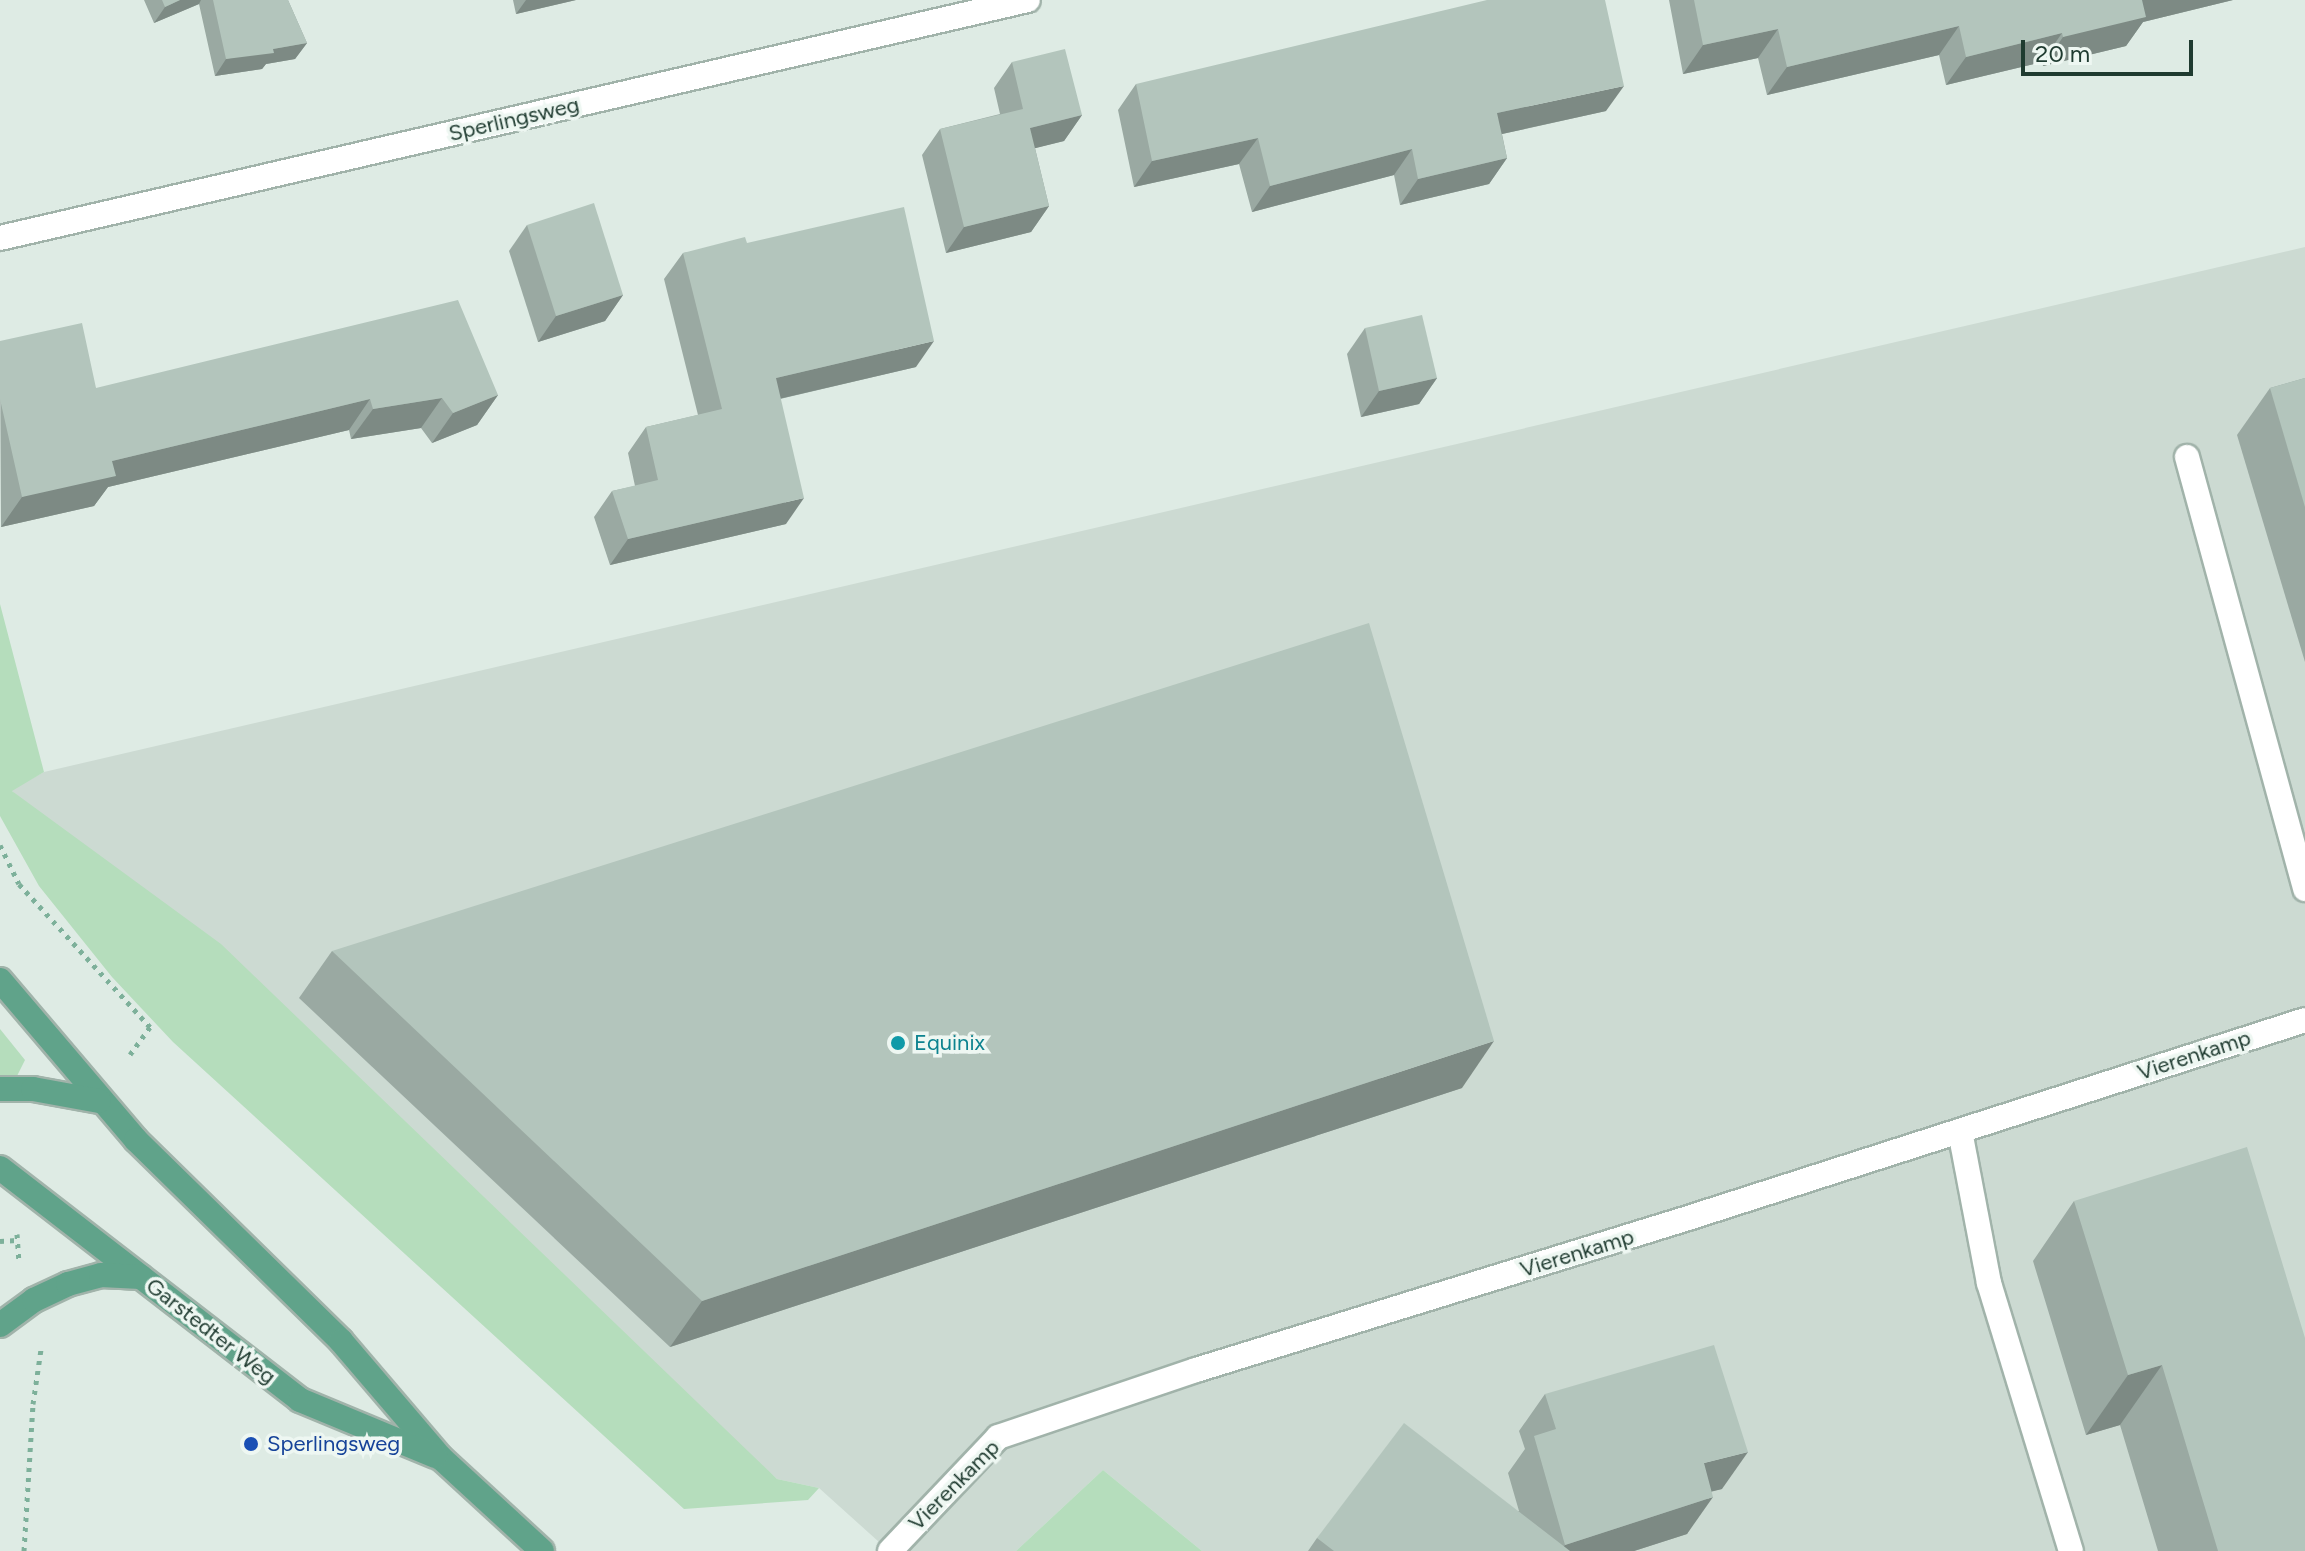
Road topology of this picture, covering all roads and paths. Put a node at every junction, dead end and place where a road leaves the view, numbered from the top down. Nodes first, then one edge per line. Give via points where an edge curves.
1 (1028, 0) edge
2 (0, 238) edge
3 (2187, 457) dead end
4 (0, 845) edge
5 (2305, 889) edge
6 (0, 980) edge
7 (2305, 1020) edge
8 (130, 1055) dead end
9 (0, 1089) edge
10 (99, 1101) junction
11 (1960, 1131) junction
12 (0, 1168) edge
13 (16, 1221) dead end
14 (17, 1240) junction
15 (0, 1241) edge
16 (19, 1273) dead end
17 (141, 1277) junction
18 (0, 1325) edge
19 (41, 1346) dead end
20 (441, 1458) junction
21 (24, 1551) edge
22 (542, 1551) edge
23 (890, 1551) edge
24 (2071, 1551) edge

1 - 2 street, Sperlingsweg
3 - 5 street
4 - 8 path via 19,884 150,1027
6 - 10 main road, Garstedter Weg
7 - 11 street, Vierenkamp
9 - 10 main road
10 - 20 main road, Garstedter Weg via 341,1341
11 - 23 street, Vierenkamp via 998,1437
11 - 24 street via 1989,1283
12 - 17 main road, Garstedter Weg
13 - 14 path
14 - 15 path
14 - 16 path
17 - 18 main road via 101,1275 68,1284
17 - 20 main road, Garstedter Weg via 300,1400
19 - 21 path
20 - 22 main road, Garstedter Weg

